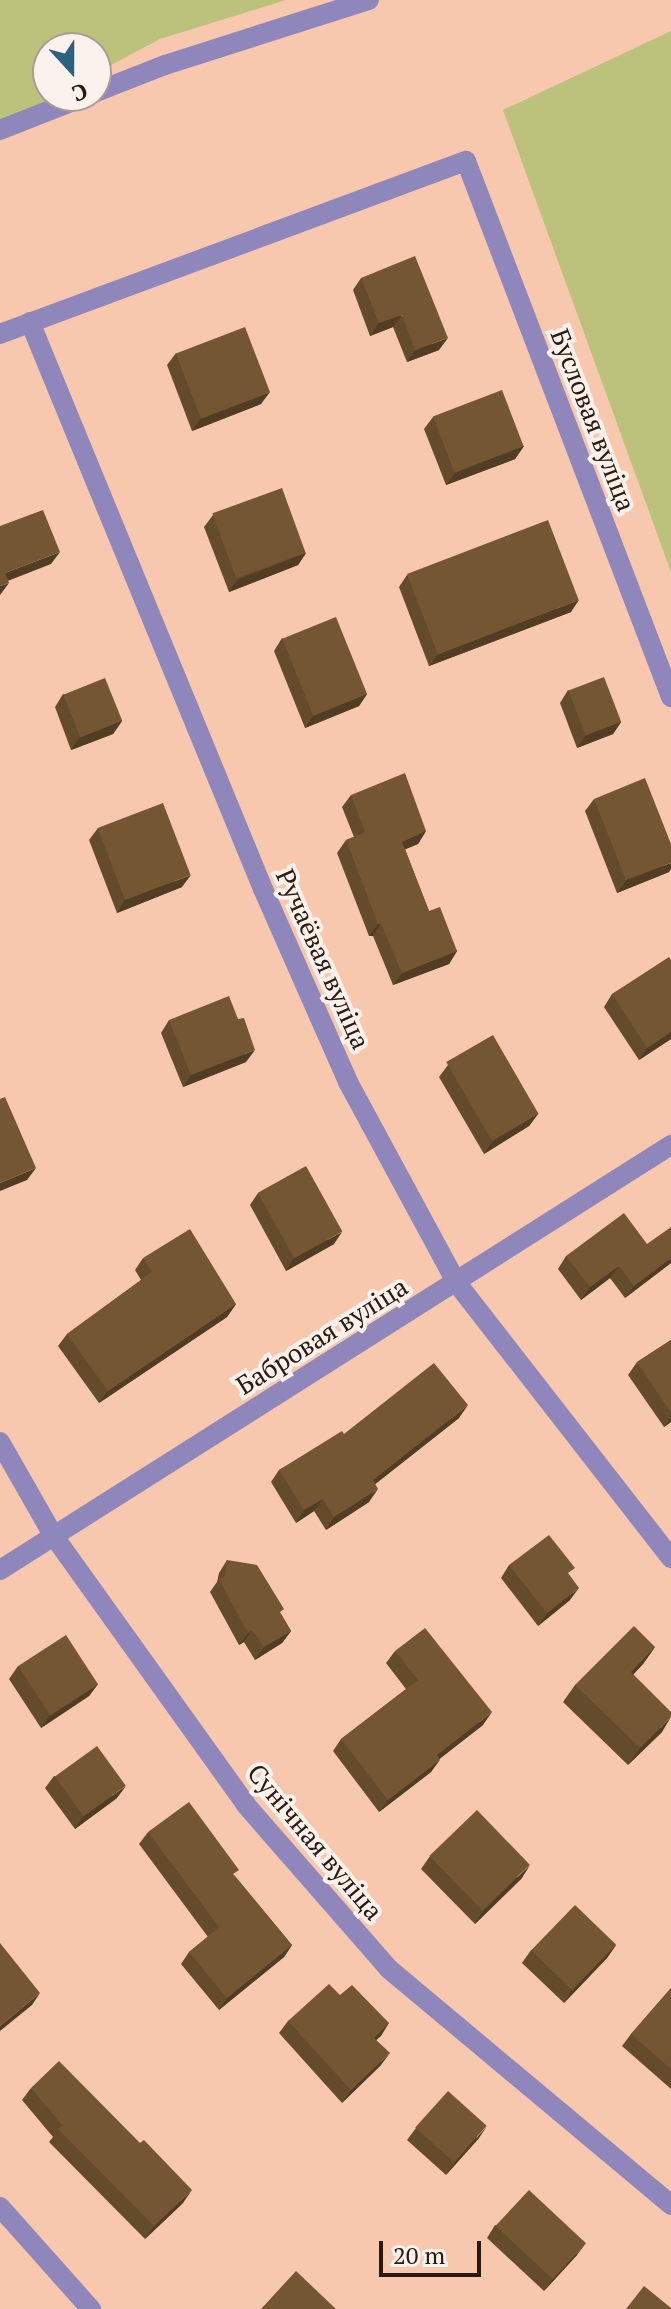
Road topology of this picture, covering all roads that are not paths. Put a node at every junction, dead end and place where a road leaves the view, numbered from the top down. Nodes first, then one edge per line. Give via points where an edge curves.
1 (369, 0) edge
2 (112, 86) edge
3 (46, 112) edge
4 (0, 130) edge
5 (30, 322) junction
6 (0, 334) edge
7 (671, 697) edge
8 (671, 1145) edge
9 (456, 1282) junction
10 (0, 1442) edge
11 (53, 1535) junction
12 (671, 1558) edge
13 (0, 1570) edge
14 (671, 2205) edge
15 (0, 2207) edge
16 (91, 2309) edge

1 - 2 street
3 - 4 street
5 - 6 street
5 - 7 street, Бусловая вуліца via 466,161
5 - 9 street, Ручаёвая вуліца via 348,1082
8 - 9 street, Бабровая вуліца
9 - 11 street, Бабровая вуліца
9 - 12 street, Ручаёвая вуліца
10 - 11 street, Сунічная вуліца
11 - 13 street, Бабровая вуліца
11 - 14 street, Сунічная вуліца via 246,1805 389,1969
15 - 16 street

